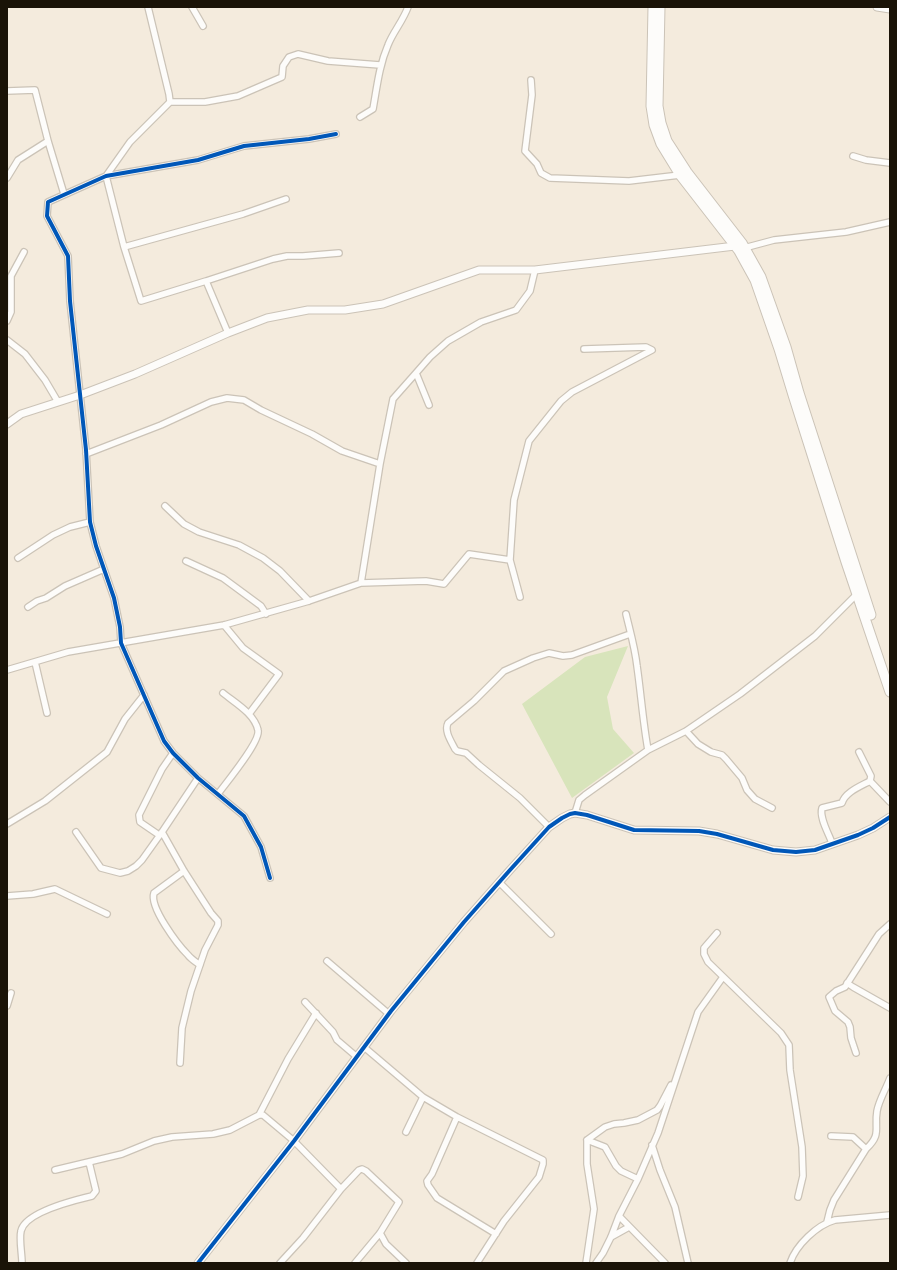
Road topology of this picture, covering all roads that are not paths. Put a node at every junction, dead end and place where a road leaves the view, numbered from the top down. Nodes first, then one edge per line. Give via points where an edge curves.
1 (148, 7) edge
2 (192, 7) edge
3 (408, 7) edge
4 (653, 7) edge
5 (660, 7) edge
6 (877, 7) edge
7 (890, 9) edge
8 (203, 26) dead end
9 (380, 65) junction
10 (531, 80) dead end
11 (7, 91) edge
12 (170, 102) junction
13 (360, 117) dead end
14 (336, 134) dead end
15 (48, 141) junction
16 (853, 156) dead end
17 (890, 163) edge
18 (680, 175) junction
19 (106, 176) junction
20 (7, 178) edge
21 (64, 194) junction
22 (286, 199) dead end
23 (890, 222) edge
24 (735, 246) junction
25 (124, 247) junction
26 (744, 248) junction
27 (24, 252) dead end
28 (339, 253) dead end
29 (535, 270) junction
30 (206, 281) junction
31 (7, 321) edge
32 (228, 333) junction
33 (7, 340) edge
34 (584, 349) dead end
35 (416, 373) junction
36 (80, 395) junction
37 (58, 402) junction
38 (429, 405) dead end
39 (7, 424) edge
40 (86, 454) junction
41 (380, 464) junction
42 (165, 506) dead end
43 (90, 522) junction
44 (18, 558) dead end
45 (510, 560) junction
46 (186, 561) dead end
47 (104, 569) junction
48 (361, 583) junction
49 (857, 594) junction
50 (520, 598) dead end
51 (309, 601) junction
52 (28, 607) dead end
53 (266, 614) junction
54 (626, 614) dead end
55 (224, 625) junction
56 (630, 634) junction
57 (121, 643) junction
58 (35, 662) junction
59 (7, 670) edge
60 (890, 676) edge
61 (890, 692) edge
62 (222, 693) dead end
63 (144, 695) junction
64 (47, 713) dead end
65 (249, 714) junction
66 (686, 731) junction
67 (648, 750) junction
68 (859, 752) dead end
69 (173, 753) junction
70 (198, 778) junction
71 (870, 781) junction
72 (218, 794) junction
73 (890, 802) edge
74 (772, 808) dead end
75 (575, 813) junction
76 (890, 817) edge
77 (7, 824) edge
78 (549, 827) junction
79 (76, 832) dead end
80 (161, 833) junction
81 (832, 843) junction
82 (184, 871) junction
83 (270, 878) dead end
84 (499, 882) junction
85 (7, 896) edge
86 (107, 914) dead end
87 (890, 924) edge
88 (716, 933) dead end
89 (551, 934) dead end
90 (327, 961) dead end
91 (200, 965) junction
92 (723, 977) junction
93 (847, 983) junction
94 (10, 994) dead end
95 (305, 1002) dead end
96 (7, 1006) edge
97 (890, 1008) edge
98 (316, 1013) junction
99 (389, 1014) junction
100 (364, 1048) junction
101 (856, 1053) dead end
102 (357, 1057) junction
103 (180, 1063) dead end
104 (679, 1070) junction
105 (890, 1078) edge
106 (423, 1097) junction
107 (259, 1115) junction
108 (457, 1117) junction
109 (406, 1132) dead end
110 (830, 1136) dead end
111 (587, 1140) junction
112 (294, 1141) junction
113 (652, 1144) junction
114 (866, 1149) junction
115 (88, 1162) junction
116 (55, 1170) dead end
117 (638, 1179) junction
118 (341, 1189) junction
119 (798, 1198) dead end
120 (890, 1215) edge
121 (619, 1216) junction
122 (827, 1222) junction
123 (629, 1227) junction
124 (380, 1233) junction
125 (496, 1234) junction
126 (611, 1237) junction
127 (478, 1262) edge
128 (22, 1263) edge
129 (198, 1263) edge
130 (280, 1263) edge
131 (355, 1263) edge
132 (406, 1263) edge
133 (586, 1263) edge
134 (596, 1263) edge
135 (664, 1263) edge
136 (688, 1263) edge
137 (790, 1263) edge

1 - 12 street
2 - 8 street
3 - 9 street
4 - 18 main road via 651,106 654,125 661,144
5 - 26 main road via 658,106 667,141 686,172
6 - 7 street
9 - 12 street via 328,61 298,54 289,57 283,66 282,77 238,96 206,102
9 - 13 street via 374,109
10 - 18 street via 532,95 525,151 537,164 541,173 550,178 629,181
11 - 15 street via 35,90
12 - 19 street via 130,142
14 - 19 street via 244,146 198,160
15 - 20 street via 18,160
15 - 21 street
16 - 17 street
18 - 24 main road
19 - 21 street
19 - 25 street
21 - 36 street via 48,202 47,216 68,256
22 - 25 street via 243,214
23 - 26 street via 846,232 774,240
24 - 29 street
24 - 49 main road via 755,280 780,349
25 - 30 street via 141,301
26 - 60 main road via 761,278 786,347
27 - 31 street via 11,276 11,312
28 - 30 street via 287,256
29 - 32 street via 479,270 383,304 345,310 308,310 267,318
29 - 35 street via 530,291 516,310 480,322 448,341
30 - 32 street
32 - 36 street
33 - 37 street via 25,354
34 - 45 street via 652,350 572,392 561,401 530,440 514,500
35 - 38 street
35 - 41 street via 393,399
36 - 37 street
36 - 40 street
37 - 39 street via 21,414
40 - 41 street via 161,425 211,402 227,398 244,400 342,451
40 - 43 street
41 - 48 street
42 - 51 street via 184,524 199,532 239,545 263,558
43 - 44 street via 53,535
43 - 47 street
45 - 48 street via 469,554 444,584 426,581
45 - 50 street
46 - 53 street via 222,578 261,606
47 - 52 street via 65,586
47 - 57 street via 114,598
48 - 51 street
49 - 61 main road
49 - 66 street via 815,636 740,694
51 - 53 street
53 - 55 street
54 - 56 street
55 - 57 street
55 - 65 street via 243,648 279,674
56 - 67 street via 638,667
56 - 78 street via 572,655 549,653 504,671 448,722 446,730 455,749 466,754 520,798
57 - 58 street via 68,652
57 - 63 street
58 - 59 street
58 - 64 street
62 - 65 street
63 - 69 street via 164,741
63 - 77 street via 125,719 108,752 45,801
65 - 72 street via 259,730 258,737
66 - 67 street
66 - 74 street via 698,744 722,755 742,778 747,790 755,799
67 - 75 street via 579,800
68 - 71 street via 871,776
69 - 70 street
69 - 80 street via 139,815 140,822
70 - 72 street
70 - 80 street
71 - 73 street
71 - 81 street via 847,795 842,803 820,810
72 - 83 street via 244,816 261,847
75 - 78 street
75 - 81 street via 634,830 699,831 773,850 815,850
76 - 81 street via 868,830
78 - 84 street
79 - 80 street via 101,868 120,873 128,871 142,860
80 - 82 street
82 - 91 street via 218,921
82 - 91 street via 154,893 153,897 157,910 175,939
84 - 89 street
84 - 99 street
85 - 86 street via 55,889
87 - 93 street via 879,934
88 - 92 street via 704,948 704,954 708,962
90 - 99 street
91 - 103 street via 182,1028
92 - 104 street via 698,1012
92 - 119 street via 781,1033 789,1045 790,1070 802,1147 803,1176
93 - 97 street
93 - 101 street via 829,997 835,1011 848,1022
94 - 96 street
95 - 98 street
98 - 102 street via 337,1040
98 - 107 street via 288,1058
99 - 100 street
100 - 102 street
100 - 106 street
102 - 112 street
104 - 111 street via 657,1110 638,1120 605,1127
104 - 113 street
105 - 114 street via 877,1112 877,1132 873,1142
106 - 108 street
106 - 109 street
107 - 112 street via 263,1115
107 - 115 street via 230,1130 172,1137 122,1154
108 - 125 street via 427,1181 428,1185 437,1198
108 - 125 street via 543,1160 539,1177
110 - 114 street via 853,1137
111 - 117 street via 605,1147 621,1171
111 - 133 street via 587,1164 594,1209
112 - 118 street
112 - 129 street
113 - 117 street
113 - 136 street via 675,1207
114 - 122 street via 834,1200
115 - 116 street
115 - 128 street via 95,1194 47,1210 24,1225 20,1232
117 - 121 street
118 - 124 street via 362,1169 399,1202
118 - 130 street
120 - 122 street
121 - 123 street
121 - 126 street
122 - 137 street via 807,1236
123 - 126 street
123 - 135 street
124 - 131 street
124 - 132 street via 386,1244
125 - 127 street
126 - 134 street

